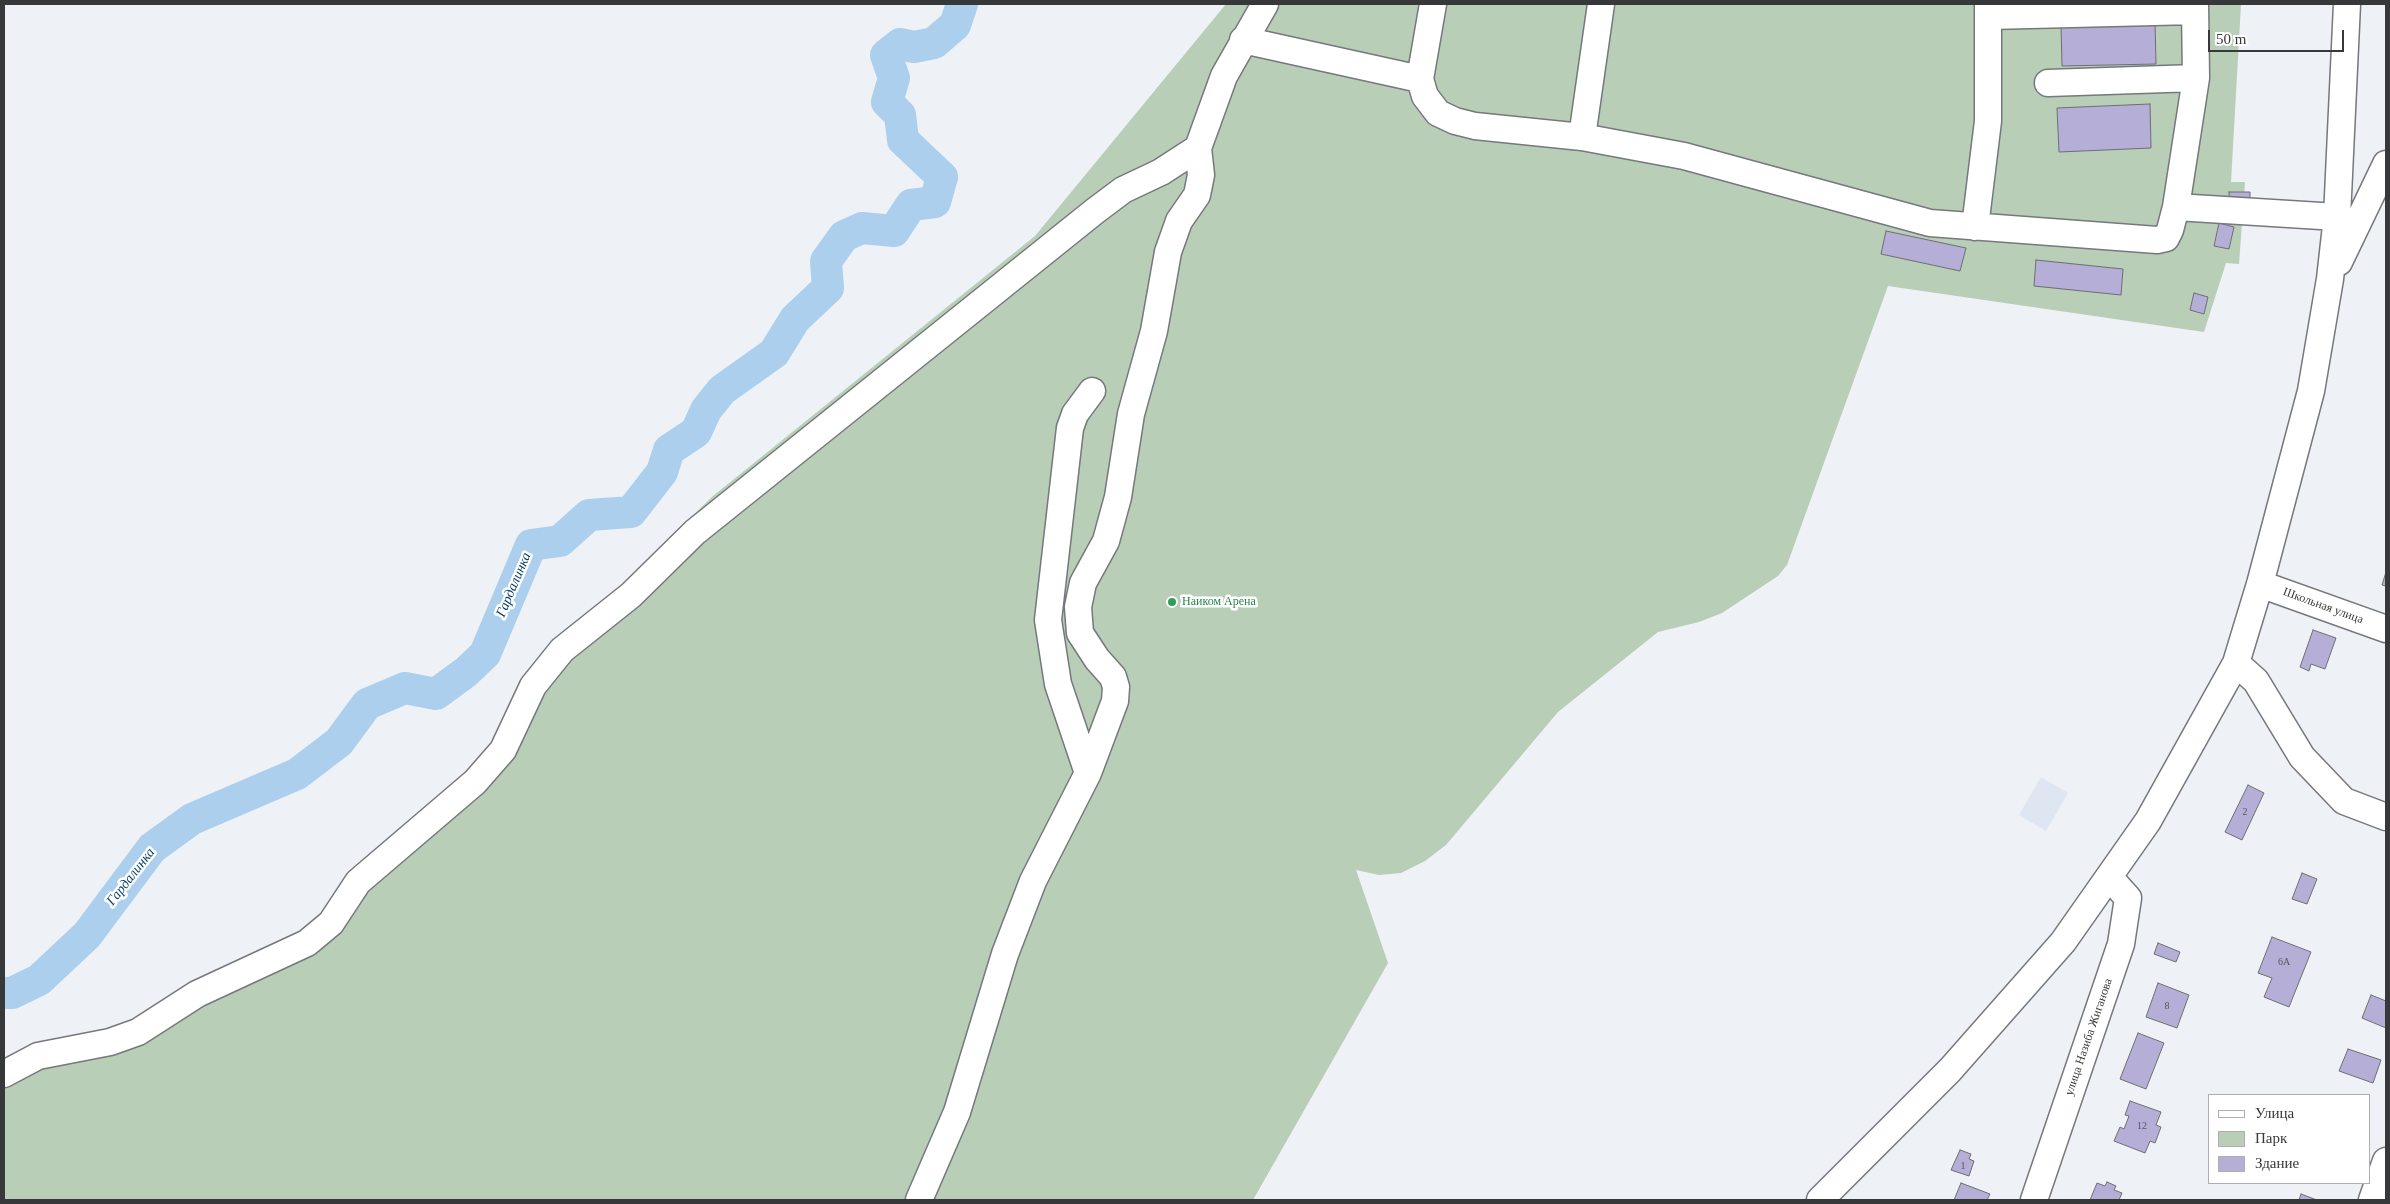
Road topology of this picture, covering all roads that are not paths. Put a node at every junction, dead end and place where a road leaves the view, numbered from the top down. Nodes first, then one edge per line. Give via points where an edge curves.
1 (1265, 4) edge
2 (1433, 4) edge
3 (1601, 4) edge
4 (2346, 4) edge
5 (2195, 8) edge
6 (1988, 10) edge
7 (1243, 40) junction
8 (2196, 78) junction
9 (1420, 79) junction
10 (2048, 83) dead end
11 (1582, 137) junction
12 (1198, 148) junction
13 (2341, 152) junction
14 (2386, 164) edge
15 (2176, 207) junction
16 (2337, 218) junction
17 (1975, 227) junction
18 (2330, 279) junction
19 (1092, 391) dead end
20 (2260, 584) junction
21 (2386, 628) edge
22 (2236, 663) junction
23 (1088, 773) junction
24 (2386, 817) edge
25 (2109, 877) junction
26 (4, 1074) edge
27 (2386, 1161) edge
28 (919, 1200) edge
29 (1820, 1200) edge
30 (2034, 1200) edge
31 (2372, 1200) edge

1 - 7 street
2 - 9 street
3 - 11 street
4 - 13 street
5 - 6 street
5 - 8 street
6 - 17 street via 1988,121
7 - 9 street
7 - 12 street via 1224,76
8 - 10 street
8 - 15 street
9 - 11 street via 1425,96 1438,112 1455,120 1475,126
11 - 17 street via 1684,156 1902,217
12 - 23 street via 1201,176 1197,195 1179,221 1168,252 1154,331 1131,414 1118,497 1106,541 1082,583 1080,633 1113,677 1116,687 1115,701
12 - 26 street via 1161,172 1123,190 1095,210 695,532 631,595 562,650 534,686 503,750 475,782 358,882 331,923 307,943 197,994 138,1032 110,1042 38,1056
13 - 14 street via 2350,166 2361,171
13 - 16 street
14 - 18 street
15 - 16 street
15 - 17 street via 2166,238 2157,240
16 - 18 street
18 - 20 street via 2311,391
19 - 23 street via 1075,414 1070,428 1048,620 1058,684
20 - 21 street, Школьная улица
20 - 22 street
22 - 24 street via 2256,681 2302,757 2344,801
22 - 25 street via 2148,822
23 - 28 street via 1033,881 1005,954 957,1112
25 - 29 street via 2063,942 1950,1070
25 - 30 street, улица Назиба Жиганова via 2128,898 2120,944
27 - 31 street

